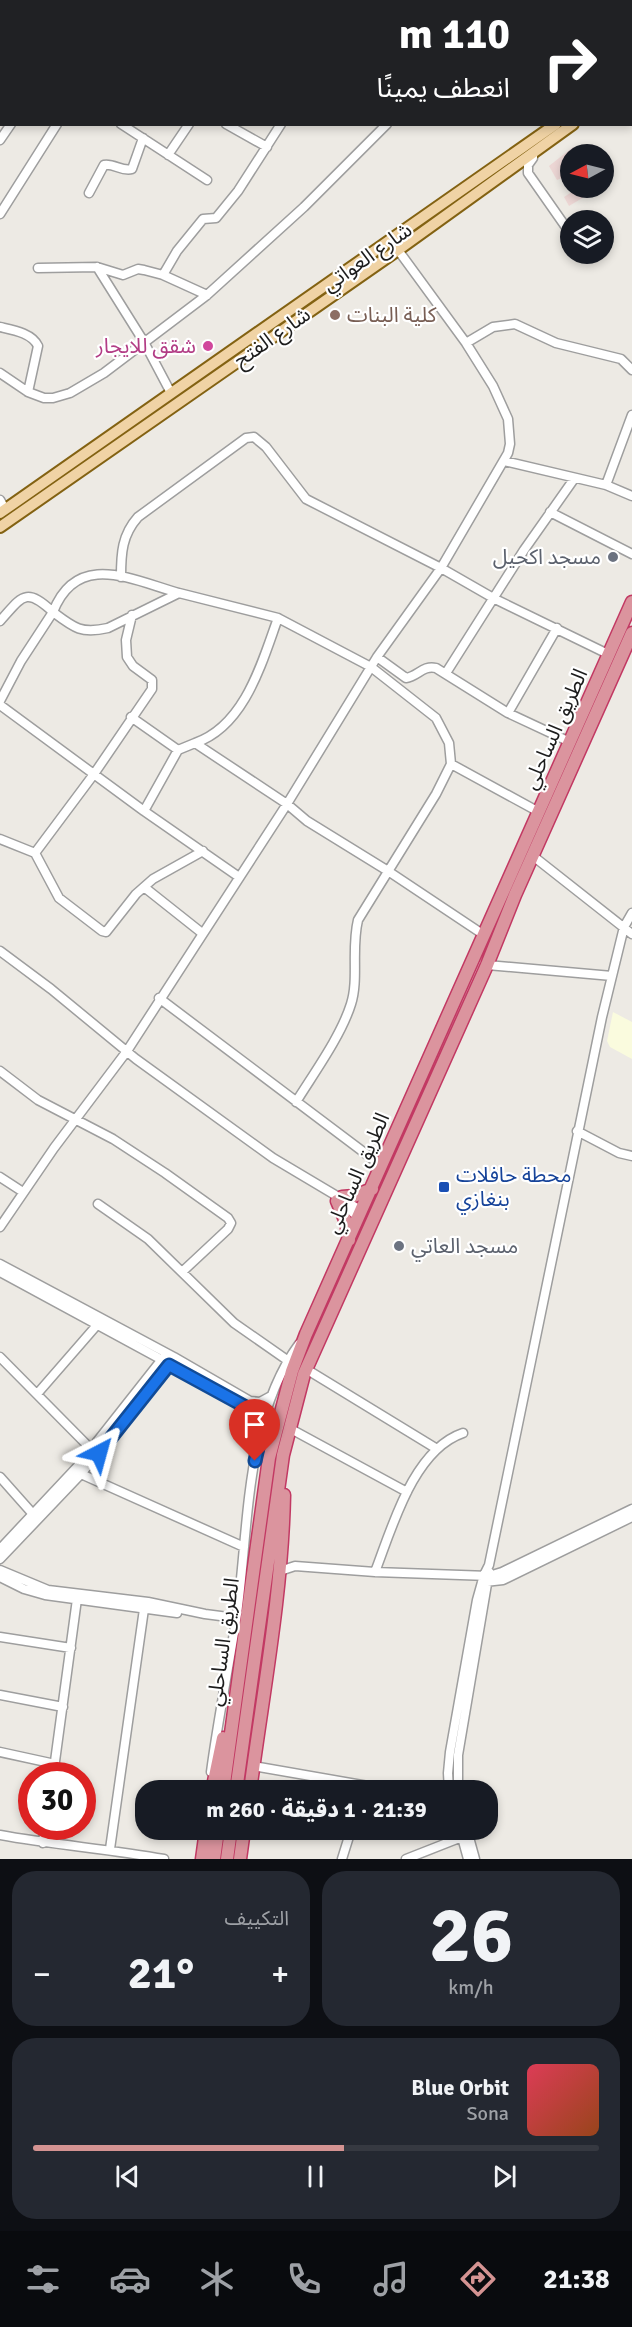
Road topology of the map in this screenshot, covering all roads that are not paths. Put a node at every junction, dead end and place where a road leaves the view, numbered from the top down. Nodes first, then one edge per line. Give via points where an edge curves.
1 (10, 126) edge
2 (56, 126) edge
3 (124, 126) edge
4 (188, 126) edge
5 (230, 126) edge
6 (280, 126) edge
7 (385, 126) edge
8 (553, 126) edge
9 (570, 126) edge
10 (143, 138) junction
11 (0, 140) edge
12 (267, 147) junction
13 (533, 153) junction
14 (168, 155) junction
15 (207, 180) dead end
16 (89, 193) dead end
17 (462, 197) junction
18 (0, 214) edge
19 (560, 219) edge
20 (398, 249) junction
21 (97, 267) junction
22 (38, 268) dead end
23 (162, 275) junction
24 (207, 295) junction
25 (0, 327) edge
26 (264, 328) junction
27 (271, 338) junction
28 (144, 342) junction
29 (466, 343) junction
30 (632, 370) edge
31 (0, 373) edge
32 (28, 392) junction
33 (171, 393) junction
34 (632, 415) edge
35 (504, 461) junction
36 (574, 478) junction
37 (606, 485) junction
38 (632, 496) edge
39 (2, 507) edge
40 (550, 512) junction
41 (0, 527) edge
42 (632, 554) edge
43 (441, 568) junction
44 (121, 577) junction
45 (179, 593) junction
46 (495, 599) junction
47 (632, 602) edge
48 (53, 612) junction
49 (132, 615) junction
50 (278, 618) junction
51 (0, 621) edge
52 (557, 628) junction
53 (632, 633) edge
54 (610, 655) junction
55 (377, 657) junction
56 (371, 668) junction
57 (446, 673) junction
58 (0, 700) edge
59 (0, 705) edge
60 (508, 714) junction
61 (131, 717) junction
62 (570, 742) junction
63 (195, 744) junction
64 (178, 750) junction
65 (451, 764) junction
66 (94, 774) junction
67 (288, 804) junction
68 (144, 811) junction
69 (539, 812) junction
70 (0, 839) edge
71 (203, 851) junction
72 (35, 853) junction
73 (533, 856) junction
74 (388, 871) junction
75 (239, 877) junction
76 (144, 887) junction
77 (632, 913) edge
78 (624, 927) junction
79 (202, 933) junction
80 (632, 934) edge
81 (484, 935) junction
82 (0, 951) edge
83 (487, 965) junction
84 (612, 976) junction
85 (159, 998) junction
86 (127, 1051) junction
87 (0, 1071) edge
88 (296, 1102) junction
89 (76, 1120) junction
90 (577, 1131) junction
91 (632, 1156) edge
92 (382, 1166) junction
93 (0, 1178) edge
94 (372, 1189) junction
95 (23, 1192) junction
96 (336, 1197) junction
97 (98, 1204) dead end
98 (361, 1214) junction
99 (0, 1227) edge
100 (348, 1240) junction
101 (0, 1264) edge
102 (0, 1272) edge
103 (182, 1272) junction
104 (97, 1325) junction
105 (306, 1334) junction
106 (1, 1358) edge
107 (168, 1359) junction
108 (287, 1360) junction
109 (306, 1369) junction
110 (37, 1394) junction
111 (271, 1396) junction
112 (263, 1425) junction
113 (289, 1428) junction
114 (462, 1433) dead end
115 (91, 1449) junction
116 (437, 1449) junction
117 (284, 1455) junction
118 (81, 1474) junction
119 (0, 1477) edge
120 (407, 1492) junction
121 (632, 1509) edge
122 (32, 1513) junction
123 (632, 1517) edge
124 (567, 1545) junction
125 (244, 1546) junction
126 (0, 1549) edge
127 (0, 1559) edge
128 (0, 1570) edge
129 (280, 1571) junction
130 (375, 1572) junction
131 (0, 1577) edge
132 (486, 1579) junction
133 (77, 1599) junction
134 (144, 1609) junction
135 (235, 1619) junction
136 (0, 1637) edge
137 (71, 1648) junction
138 (237, 1684) junction
139 (0, 1695) edge
140 (63, 1707) junction
141 (0, 1752) edge
142 (47, 1762) edge
143 (56, 1762) edge
144 (253, 1766) junction
145 (212, 1780) edge
146 (213, 1780) edge
147 (224, 1780) edge
148 (238, 1780) edge
149 (251, 1780) edge
150 (327, 1780) edge
151 (448, 1780) edge
152 (458, 1780) edge
153 (0, 1835) edge
154 (43, 1840) edge
155 (205, 1840) edge
156 (216, 1840) edge
157 (229, 1840) edge
158 (243, 1840) edge
159 (348, 1840) edge
160 (446, 1840) edge
161 (464, 1840) edge
162 (467, 1840) edge
163 (43, 1843) junction
164 (110, 1849) junction
165 (164, 1859) edge
166 (202, 1859) edge
167 (214, 1859) edge
168 (227, 1859) edge
169 (240, 1859) edge
170 (342, 1859) edge
171 (406, 1859) edge
172 (468, 1859) edge
173 (475, 1859) edge

1 - 11 street
2 - 18 street
3 - 10 street
4 - 14 street
5 - 12 street
6 - 12 street
7 - 24 street
8 - 17 main road, شارع العواتي
9 - 13 main road, شارع الفتح
10 - 14 street
10 - 16 street via 132,169 104,165
12 - 23 street via 216,218 202,219
13 - 17 main road, شارع الفتح
13 - 19 street via 528,173
14 - 15 street
17 - 20 main road, شارع الفتح
17 - 26 main road, شارع العواتي
20 - 27 main road, شارع الفتح
20 - 29 street
21 - 22 street
21 - 23 street via 117,274 138,269
21 - 28 street
23 - 24 street
24 - 28 street
25 - 32 street via 36,340
26 - 27 main road
26 - 33 main road, شارع العواتي
27 - 41 main road, شارع الفتح
28 - 32 street via 70,393 44,398
28 - 33 street
29 - 30 street via 493,327 514,324 556,343 621,359
29 - 35 street via 508,419 510,444
31 - 32 street
33 - 39 main road, شارع العواتي
34 - 37 street
35 - 36 street
35 - 43 street
36 - 37 street
36 - 40 street
37 - 38 street
40 - 42 street
40 - 46 street
43 - 44 street via 306,499 254,437 246,438 138,517 124,538
43 - 46 street
43 - 55 street
44 - 45 street
44 - 48 street via 85,575 69,587
45 - 49 street
45 - 50 street
46 - 52 street
46 - 57 street
47 - 54 highway, الطريق الساحلي
48 - 49 street via 74,628 88,631 108,628
48 - 51 street via 39,599 27,597 20,599
48 - 58 street
49 - 61 street via 125,651 129,662 150,677 153,684
50 - 56 street
50 - 63 street via 246,697 211,738
52 - 54 street
52 - 60 street
53 - 73 highway, الطريق الساحلي
54 - 62 highway, الطريق الساحلي
55 - 56 street
55 - 57 street via 406,678 425,667
56 - 65 street via 436,718 449,744
56 - 67 street
57 - 60 street
59 - 66 street
60 - 62 street
61 - 64 street
61 - 66 street
62 - 69 highway, الطريق الساحلي
63 - 64 street
63 - 67 street
64 - 68 street
65 - 69 street
65 - 74 street
66 - 68 street
66 - 72 street
67 - 74 street
67 - 75 street
68 - 71 street
69 - 81 highway, الطريق الساحلي
70 - 72 street
71 - 75 street
71 - 76 street
72 - 76 street via 59,898 102,931 109,930
73 - 78 street
73 - 83 highway, الطريق الساحلي
74 - 81 street
74 - 88 street via 358,920 351,1002
75 - 79 street
76 - 79 street
77 - 78 street
78 - 80 street
78 - 84 street
79 - 85 street
81 - 92 highway, الطريق الساحلي
82 - 86 street
83 - 84 street
83 - 109 highway, الطريق الساحلي
84 - 90 street
85 - 86 street
85 - 88 street
86 - 89 street
86 - 96 street via 273,1158
87 - 89 street via 38,1100
88 - 92 street
89 - 95 street
89 - 103 street via 165,1173 230,1221 231,1226
90 - 91 street
90 - 132 street
92 - 94 highway, الطريق الساحلي
93 - 95 street
94 - 96 highway
94 - 98 highway, الطريق الساحلي
95 - 99 street
96 - 98 street
96 - 100 highway
97 - 103 street via 148,1239
98 - 100 highway, الطريق الساحلي
100 - 105 highway, الطريق الساحلي
101 - 107 street
102 - 104 street
103 - 108 street via 234,1323
104 - 107 street
104 - 110 street
105 - 108 street
105 - 138 highway, الطريق الساحلي via 269,1458
106 - 110 street
107 - 111 street via 250,1401 260,1402
107 - 112 street via 252,1410
107 - 115 street
107 - 118 street
108 - 111 street
109 - 113 highway, الطريق الساحلي
109 - 116 street
110 - 115 street
111 - 112 street
112 - 125 street
113 - 117 highway, الطريق الساحلي
113 - 120 street
114 - 116 street
115 - 122 street
116 - 120 street
117 - 129 highway
117 - 148 highway, الطريق الساحلي
118 - 125 street
118 - 127 street
119 - 122 street
120 - 130 street
121 - 124 street
122 - 126 street
123 - 124 street
124 - 132 street
125 - 135 street
128 - 135 street via 48,1590 148,1602
129 - 130 street via 295,1566
129 - 144 highway
130 - 132 street
131 - 133 street via 24,1589
132 - 151 street via 469,1642
132 - 152 street via 458,1755
133 - 134 street
133 - 137 street
134 - 135 street
134 - 164 street
135 - 145 street
136 - 137 street
137 - 140 street
138 - 146 highway
138 - 147 highway, الطريق الساحلي
139 - 140 street
140 - 143 street
141 - 142 street
144 - 149 highway
144 - 150 street
153 - 163 street
154 - 163 street
155 - 166 highway
156 - 167 highway
157 - 168 highway
158 - 169 highway
159 - 170 street
160 - 171 street
161 - 172 street
162 - 173 street
163 - 164 street
164 - 165 street

